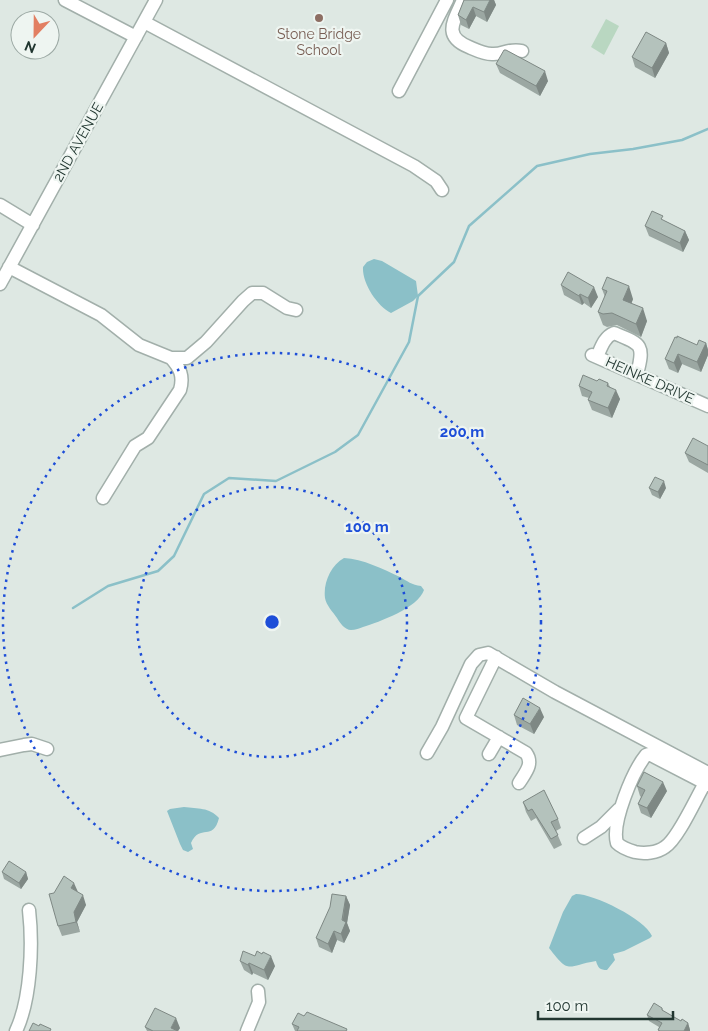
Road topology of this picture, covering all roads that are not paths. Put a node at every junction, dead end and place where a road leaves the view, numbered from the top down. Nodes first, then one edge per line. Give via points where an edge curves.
1 (65, 0) edge
2 (156, 0) edge
3 (447, 0) edge
4 (463, 0) edge
5 (144, 22) junction
6 (136, 37) junction
7 (522, 51) dead end
8 (399, 91) dead end
9 (442, 190) dead end
10 (0, 206) edge
11 (33, 225) junction
12 (9, 267) junction
13 (0, 284) edge
14 (296, 310) dead end
15 (170, 358) junction
16 (637, 374) junction
17 (708, 406) edge
18 (103, 498) dead end
19 (496, 657) junction
20 (499, 737) junction
21 (47, 749) dead end
22 (0, 750) edge
23 (427, 753) dead end
24 (489, 754) dead end
25 (707, 781) edge
26 (519, 783) dead end
27 (620, 809) junction
28 (584, 838) dead end
29 (30, 910) dead end
30 (258, 991) dead end
31 (16, 1031) edge
32 (248, 1031) edge

1 - 6 street
2 - 5 street, 2ND AVENUE
3 - 8 street
4 - 7 street via 452,31 453,37 492,54 513,49
5 - 6 street, 2ND AVENUE
5 - 9 street via 414,166 436,181
6 - 11 street, 2ND AVENUE
10 - 11 street
11 - 12 street, 2ND AVENUE
12 - 13 street, 2ND AVENUE
12 - 15 street via 101,315 139,345
14 - 15 street via 264,293 252,294 187,358
15 - 18 street via 180,371 183,381 180,390 148,438 136,446
16 - 16 street, HEINKE DRIVE via 595,356 610,335 614,333 638,345 640,362
16 - 17 street, HEINKE DRIVE
19 - 20 street via 466,718
19 - 23 street via 482,654 473,660
19 - 25 street
20 - 24 street
20 - 26 street via 520,748 529,758 528,768
21 - 22 street via 32,744
25 - 27 street via 649,754 644,758
25 - 27 street via 664,849 641,853 617,843
27 - 28 street
29 - 31 street via 32,948 24,1008
30 - 32 street via 259,1002

